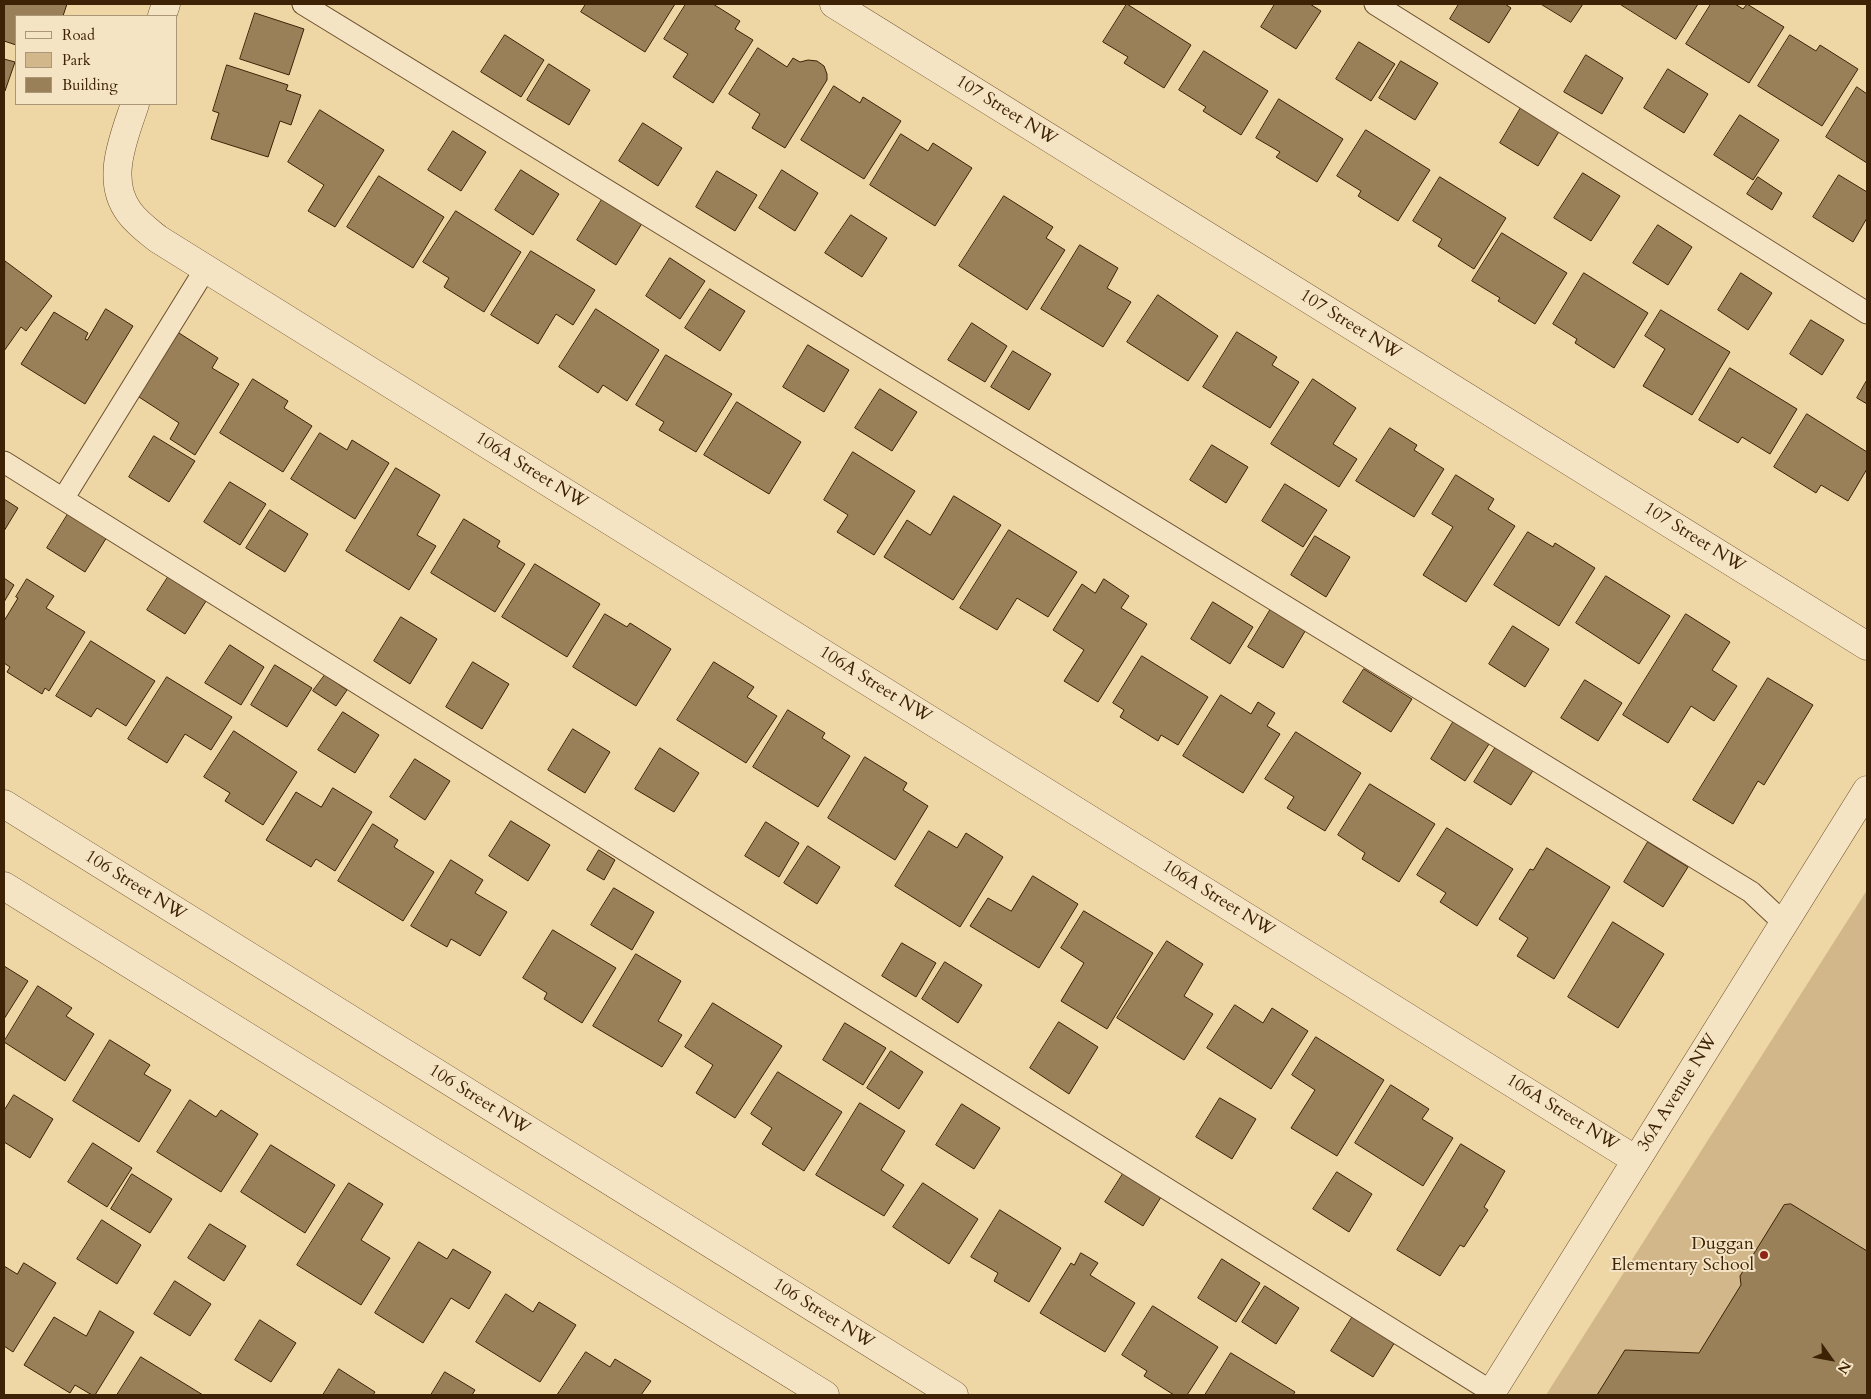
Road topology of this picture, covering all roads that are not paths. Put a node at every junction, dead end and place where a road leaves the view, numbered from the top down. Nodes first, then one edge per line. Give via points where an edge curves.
1 (303, 4) edge
2 (834, 4) edge
3 (1375, 4) edge
4 (135, 105) edge
5 (206, 268) junction
6 (1867, 313) edge
7 (4, 462) edge
8 (63, 499) junction
9 (1867, 646) edge
10 (1867, 790) edge
11 (4, 804) edge
12 (4, 886) edge
13 (1784, 923) junction
14 (1636, 1160) junction
15 (1491, 1393) edge
16 (825, 1395) edge
17 (954, 1395) edge

1 - 13 lane via 1751,892
2 - 9 street, 107 Street NW
3 - 6 lane
4 - 5 street, 106A Street NW via 118,164 122,200 130,213 153,235
5 - 8 lane
5 - 14 street, 106A Street NW
7 - 8 lane
8 - 15 lane
10 - 13 street, 36A Avenue NW
11 - 17 street, 106 Street NW
12 - 16 street
13 - 14 street, 36A Avenue NW
14 - 15 street, 36A Avenue NW

